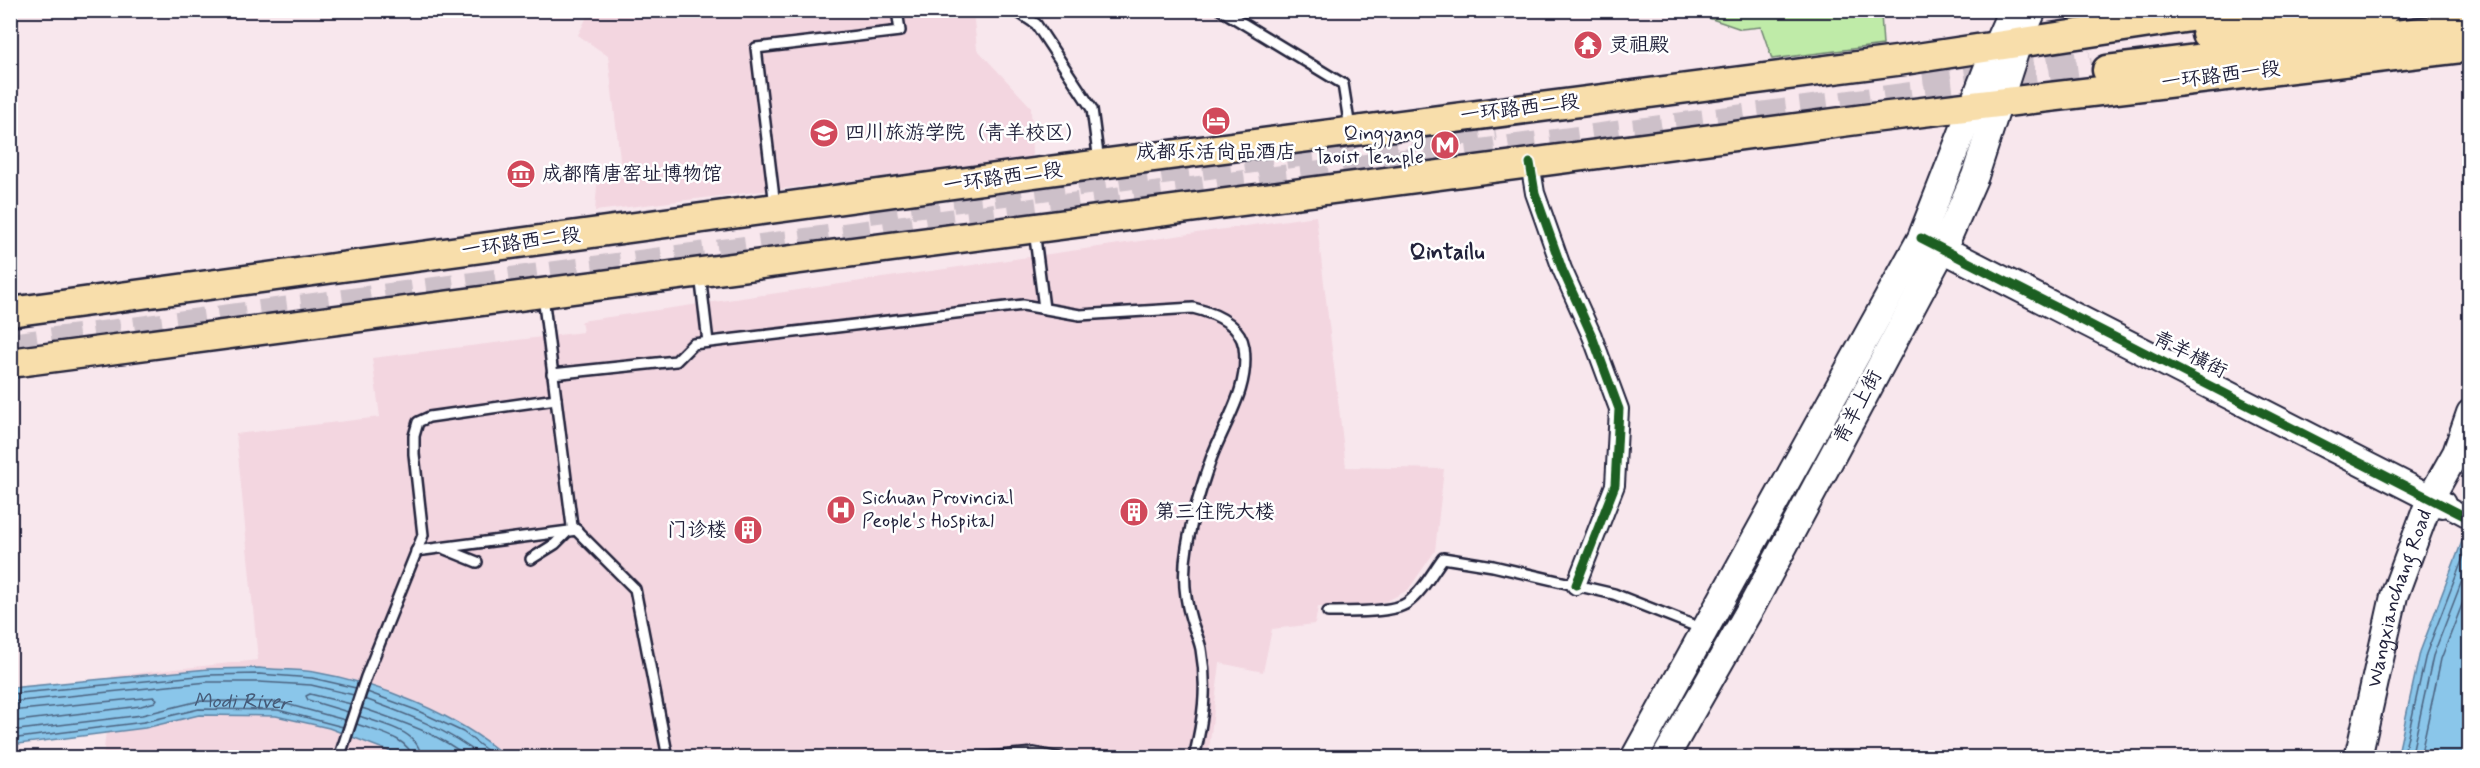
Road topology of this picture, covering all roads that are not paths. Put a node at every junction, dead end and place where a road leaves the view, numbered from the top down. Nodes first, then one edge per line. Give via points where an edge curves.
1 (897, 10) edge
2 (1015, 10) edge
3 (1221, 10) edge
4 (2012, 10) edge
5 (2033, 10) edge
6 (2237, 10) edge
7 (2385, 10) edge
8 (2007, 45) junction
9 (2469, 46) edge
10 (2001, 102) junction
11 (1972, 105) junction
12 (1350, 131) junction
13 (1530, 163) junction
14 (1100, 164) junction
15 (775, 209) junction
16 (1034, 228) junction
17 (1932, 243) junction
18 (700, 272) junction
19 (542, 292) junction
20 (1044, 308) junction
21 (10, 312) edge
22 (708, 342) junction
23 (10, 363) edge
24 (552, 374) junction
25 (556, 399) junction
26 (2469, 413) edge
27 (2436, 501) junction
28 (2469, 519) edge
29 (572, 531) junction
30 (442, 548) junction
31 (416, 551) junction
32 (531, 559) dead end
33 (477, 562) dead end
34 (1576, 585) junction
35 (1328, 612) dead end
36 (1705, 630) junction
37 (339, 758) edge
38 (668, 758) edge
39 (977, 758) edge
40 (1060, 758) edge
41 (1194, 758) edge
42 (1634, 758) edge
43 (1665, 758) edge
44 (2358, 758) edge

1 - 15 lane via 900,31 756,48
2 - 14 lane via 1036,24 1092,109
3 - 12 lane via 1343,84
4 - 8 main road
5 - 8 main road
6 - 8 main road
7 - 9 main road via 2091,60
8 - 10 main road, 青羊上街
8 - 11 main road, 青羊上街
8 - 12 main road, 一环路西二段
9 - 10 main road, 一环路西一段
10 - 11 main road, 一环路西一段
10 - 17 main road, 青羊上街 via 1975,176
11 - 13 main road
11 - 17 main road, 青羊上街
12 - 14 main road, 一环路西二段
13 - 16 main road
13 - 34 street via 1535,193 1562,269 1619,409 1616,485
14 - 15 main road, 一环路西二段
15 - 21 main road, 一环路西二段
16 - 18 main road
16 - 20 lane
17 - 27 main road, 青羊横街
17 - 36 main road, 青羊上街
17 - 43 main road, 青羊上街 via 1753,604
18 - 19 main road
18 - 22 lane
19 - 23 main road
19 - 24 lane
20 - 22 lane via 1023,305 899,323
20 - 41 lane via 1080,315 1193,308 1211,312 1238,329 1244,345 1245,371 1238,399 1212,457 1187,548 1184,576 1206,685
22 - 24 lane via 693,344 676,361
24 - 25 lane
25 - 29 lane
25 - 31 lane via 429,417 418,422 414,454 424,527
26 - 27 main road, Wangxianchang Road
27 - 28 street
27 - 44 main road, Wangxianchang Road via 2394,596
29 - 30 lane
29 - 32 lane
29 - 38 lane via 635,589
30 - 31 lane
30 - 33 lane
31 - 37 lane
34 - 35 lane via 1443,558 1406,604 1374,611
34 - 36 lane via 1614,594
36 - 42 main road, 青羊上街
39 - 40 lane via 1034,753

